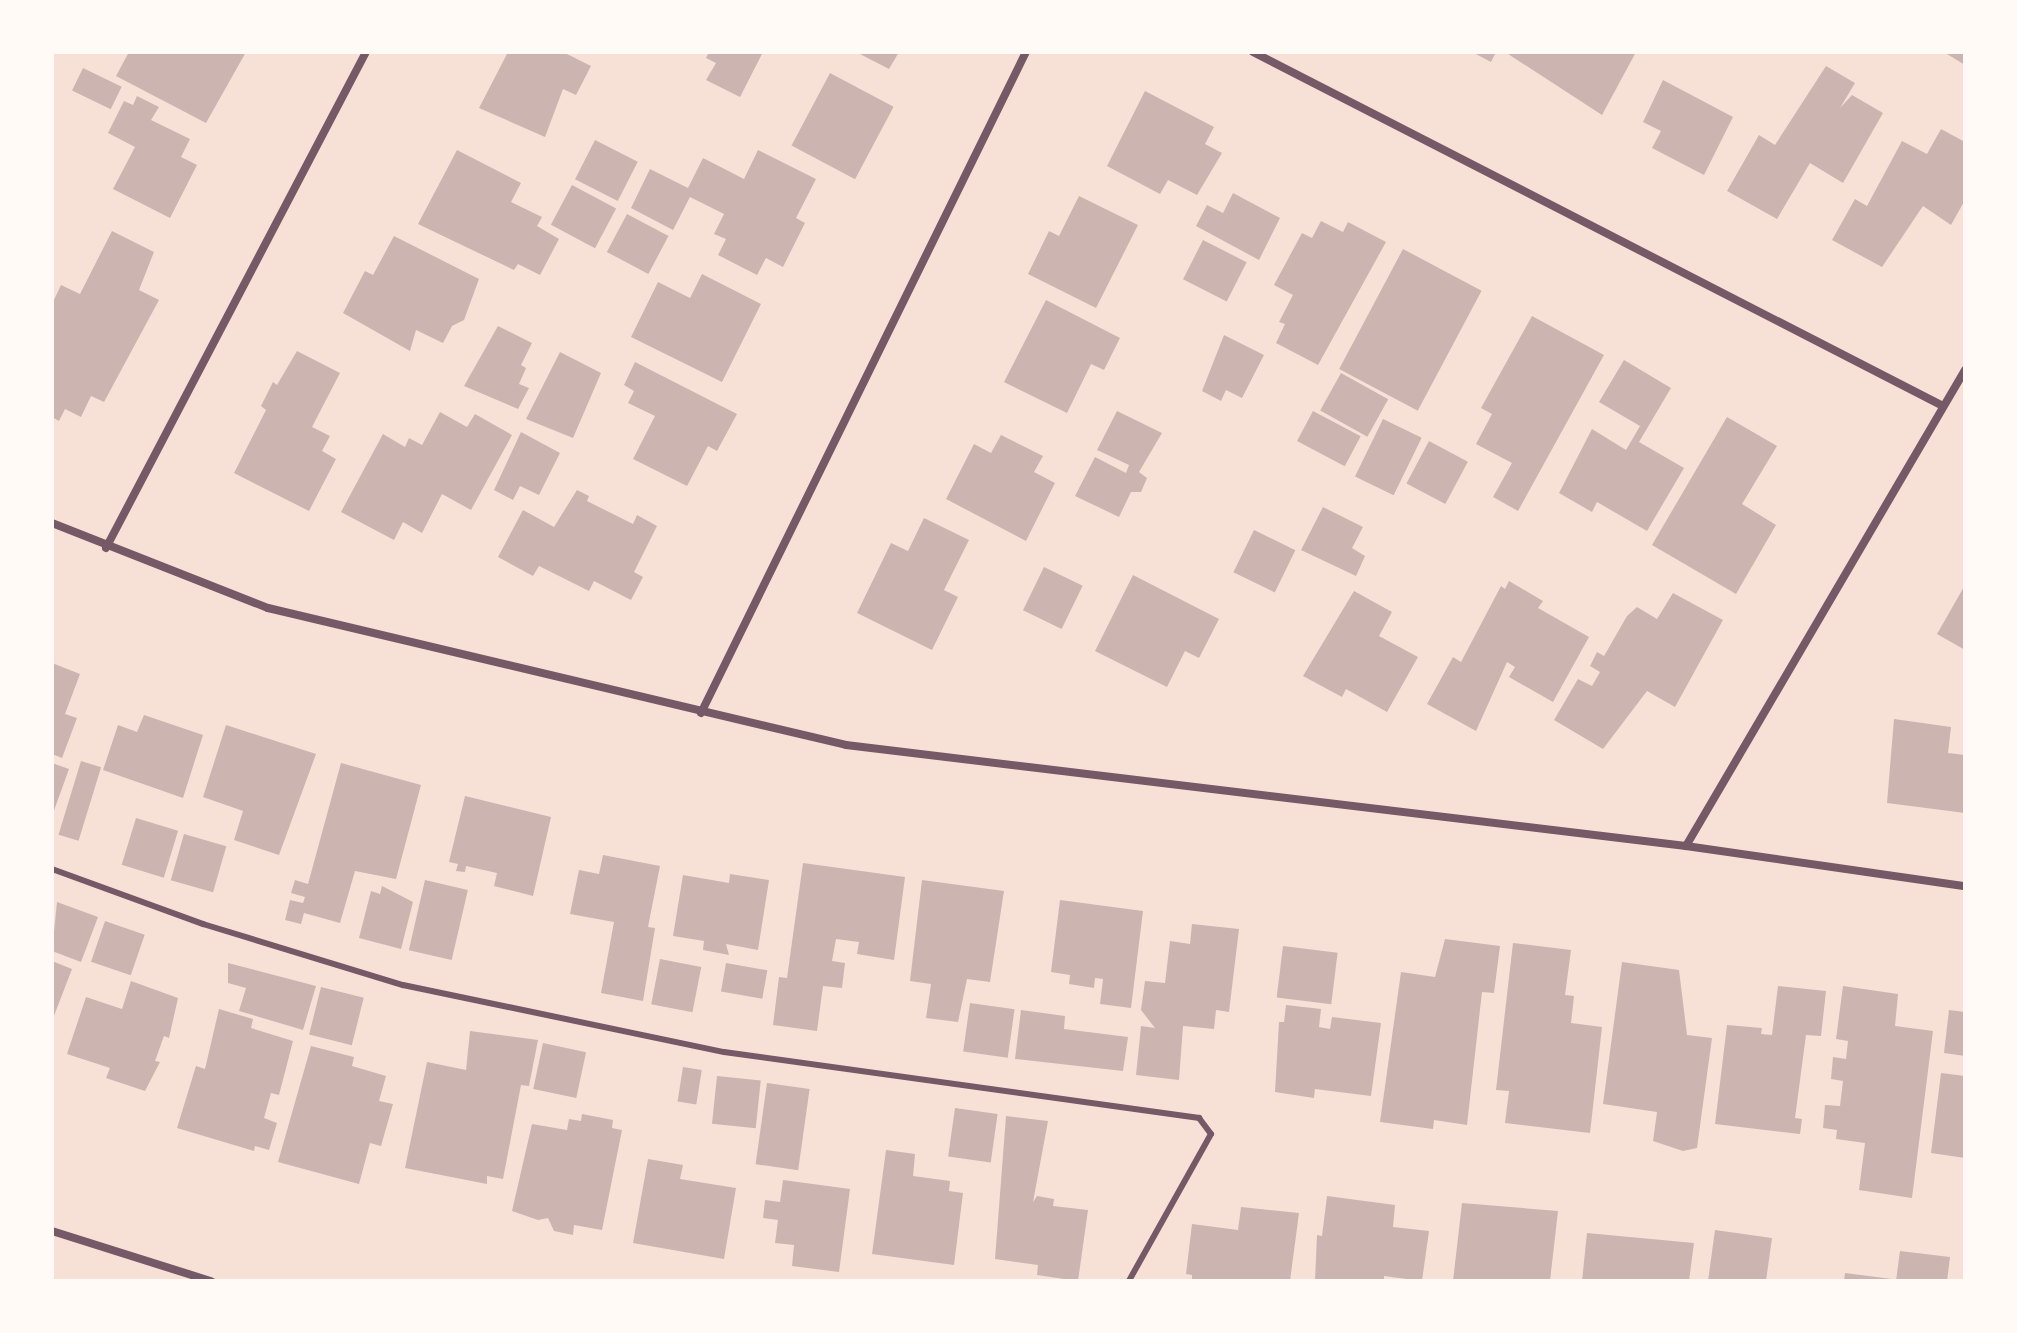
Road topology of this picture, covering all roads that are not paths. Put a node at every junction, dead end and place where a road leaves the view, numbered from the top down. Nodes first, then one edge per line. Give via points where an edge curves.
1 (366, 52) edge
2 (1026, 52) edge
3 (1253, 52) edge
4 (1965, 370) edge
5 (1941, 405) junction
6 (52, 523) edge
7 (106, 548) junction
8 (701, 713) junction
9 (1686, 846) junction
10 (52, 869) edge
11 (1965, 886) edge
12 (52, 1231) edge
13 (211, 1281) edge
14 (1129, 1281) edge

1 - 7 street
2 - 8 street
3 - 5 street
4 - 5 street
5 - 9 street
6 - 7 street
7 - 8 street via 268,608
8 - 9 street via 846,745
9 - 11 street
10 - 14 lane via 203,924 403,985 724,1052 1199,1118 1211,1134
12 - 13 street

